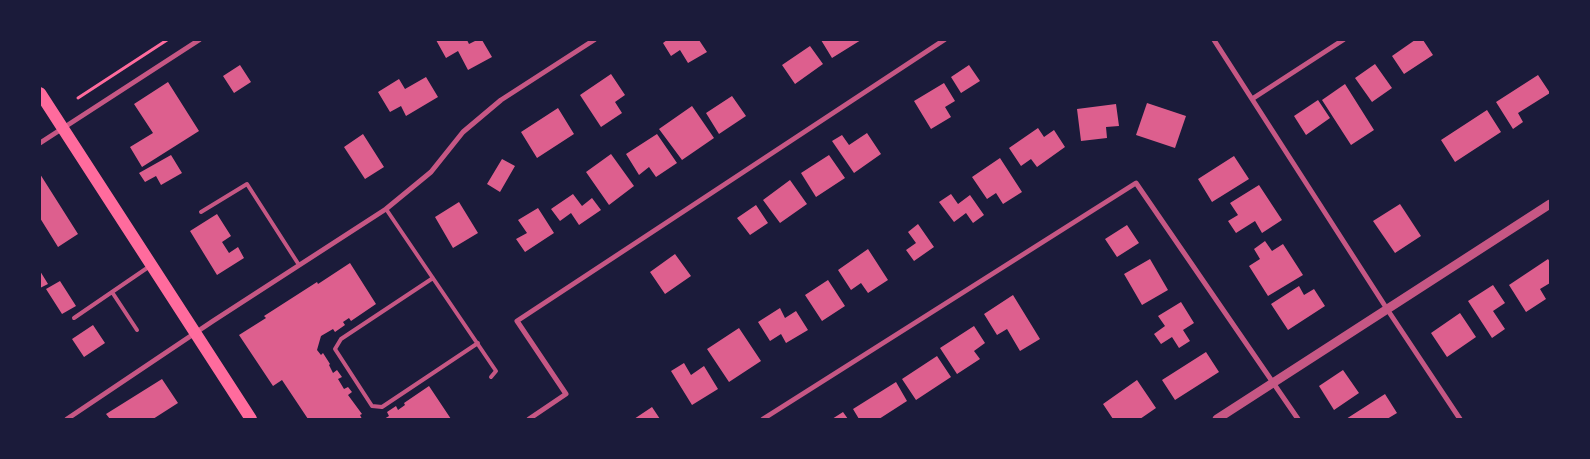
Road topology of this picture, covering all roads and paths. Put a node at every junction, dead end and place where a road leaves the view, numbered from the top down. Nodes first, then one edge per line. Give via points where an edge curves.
1 (167, 40) edge
2 (198, 40) edge
3 (594, 40) edge
4 (944, 40) edge
5 (1214, 40) edge
6 (1343, 40) edge
7 (40, 93) edge
8 (78, 98) dead end
9 (1252, 99) junction
10 (63, 128) junction
11 (40, 143) edge
12 (1550, 204) edge
13 (386, 209) junction
14 (201, 212) dead end
15 (152, 265) junction
16 (299, 265) junction
17 (433, 278) junction
18 (112, 292) junction
19 (1387, 309) junction
20 (74, 318) dead end
21 (137, 330) dead end
22 (196, 333) junction
23 (478, 343) junction
24 (491, 377) dead end
25 (1274, 382) junction
26 (533, 418) edge
27 (67, 419) edge
28 (251, 419) edge
29 (764, 419) edge
30 (1217, 419) edge
31 (1298, 419) edge
32 (1460, 419) edge

1 - 8 path
2 - 10 street
3 - 13 street via 501,100 463,132 431,172
4 - 26 street via 518,321 566,394
5 - 9 street
6 - 9 street
7 - 10 main road
9 - 19 street
10 - 11 street
10 - 15 main road
12 - 19 street
13 - 16 street
13 - 17 lane
14 - 16 lane via 247,184
15 - 18 lane
15 - 22 main road
16 - 22 street
17 - 23 lane
17 - 23 lane via 341,339 335,349 372,406 382,407
18 - 20 lane
18 - 21 lane
19 - 25 street
19 - 32 street
22 - 27 street
22 - 28 main road
23 - 24 lane via 496,371
25 - 29 street via 1136,184
25 - 30 street
25 - 31 street

